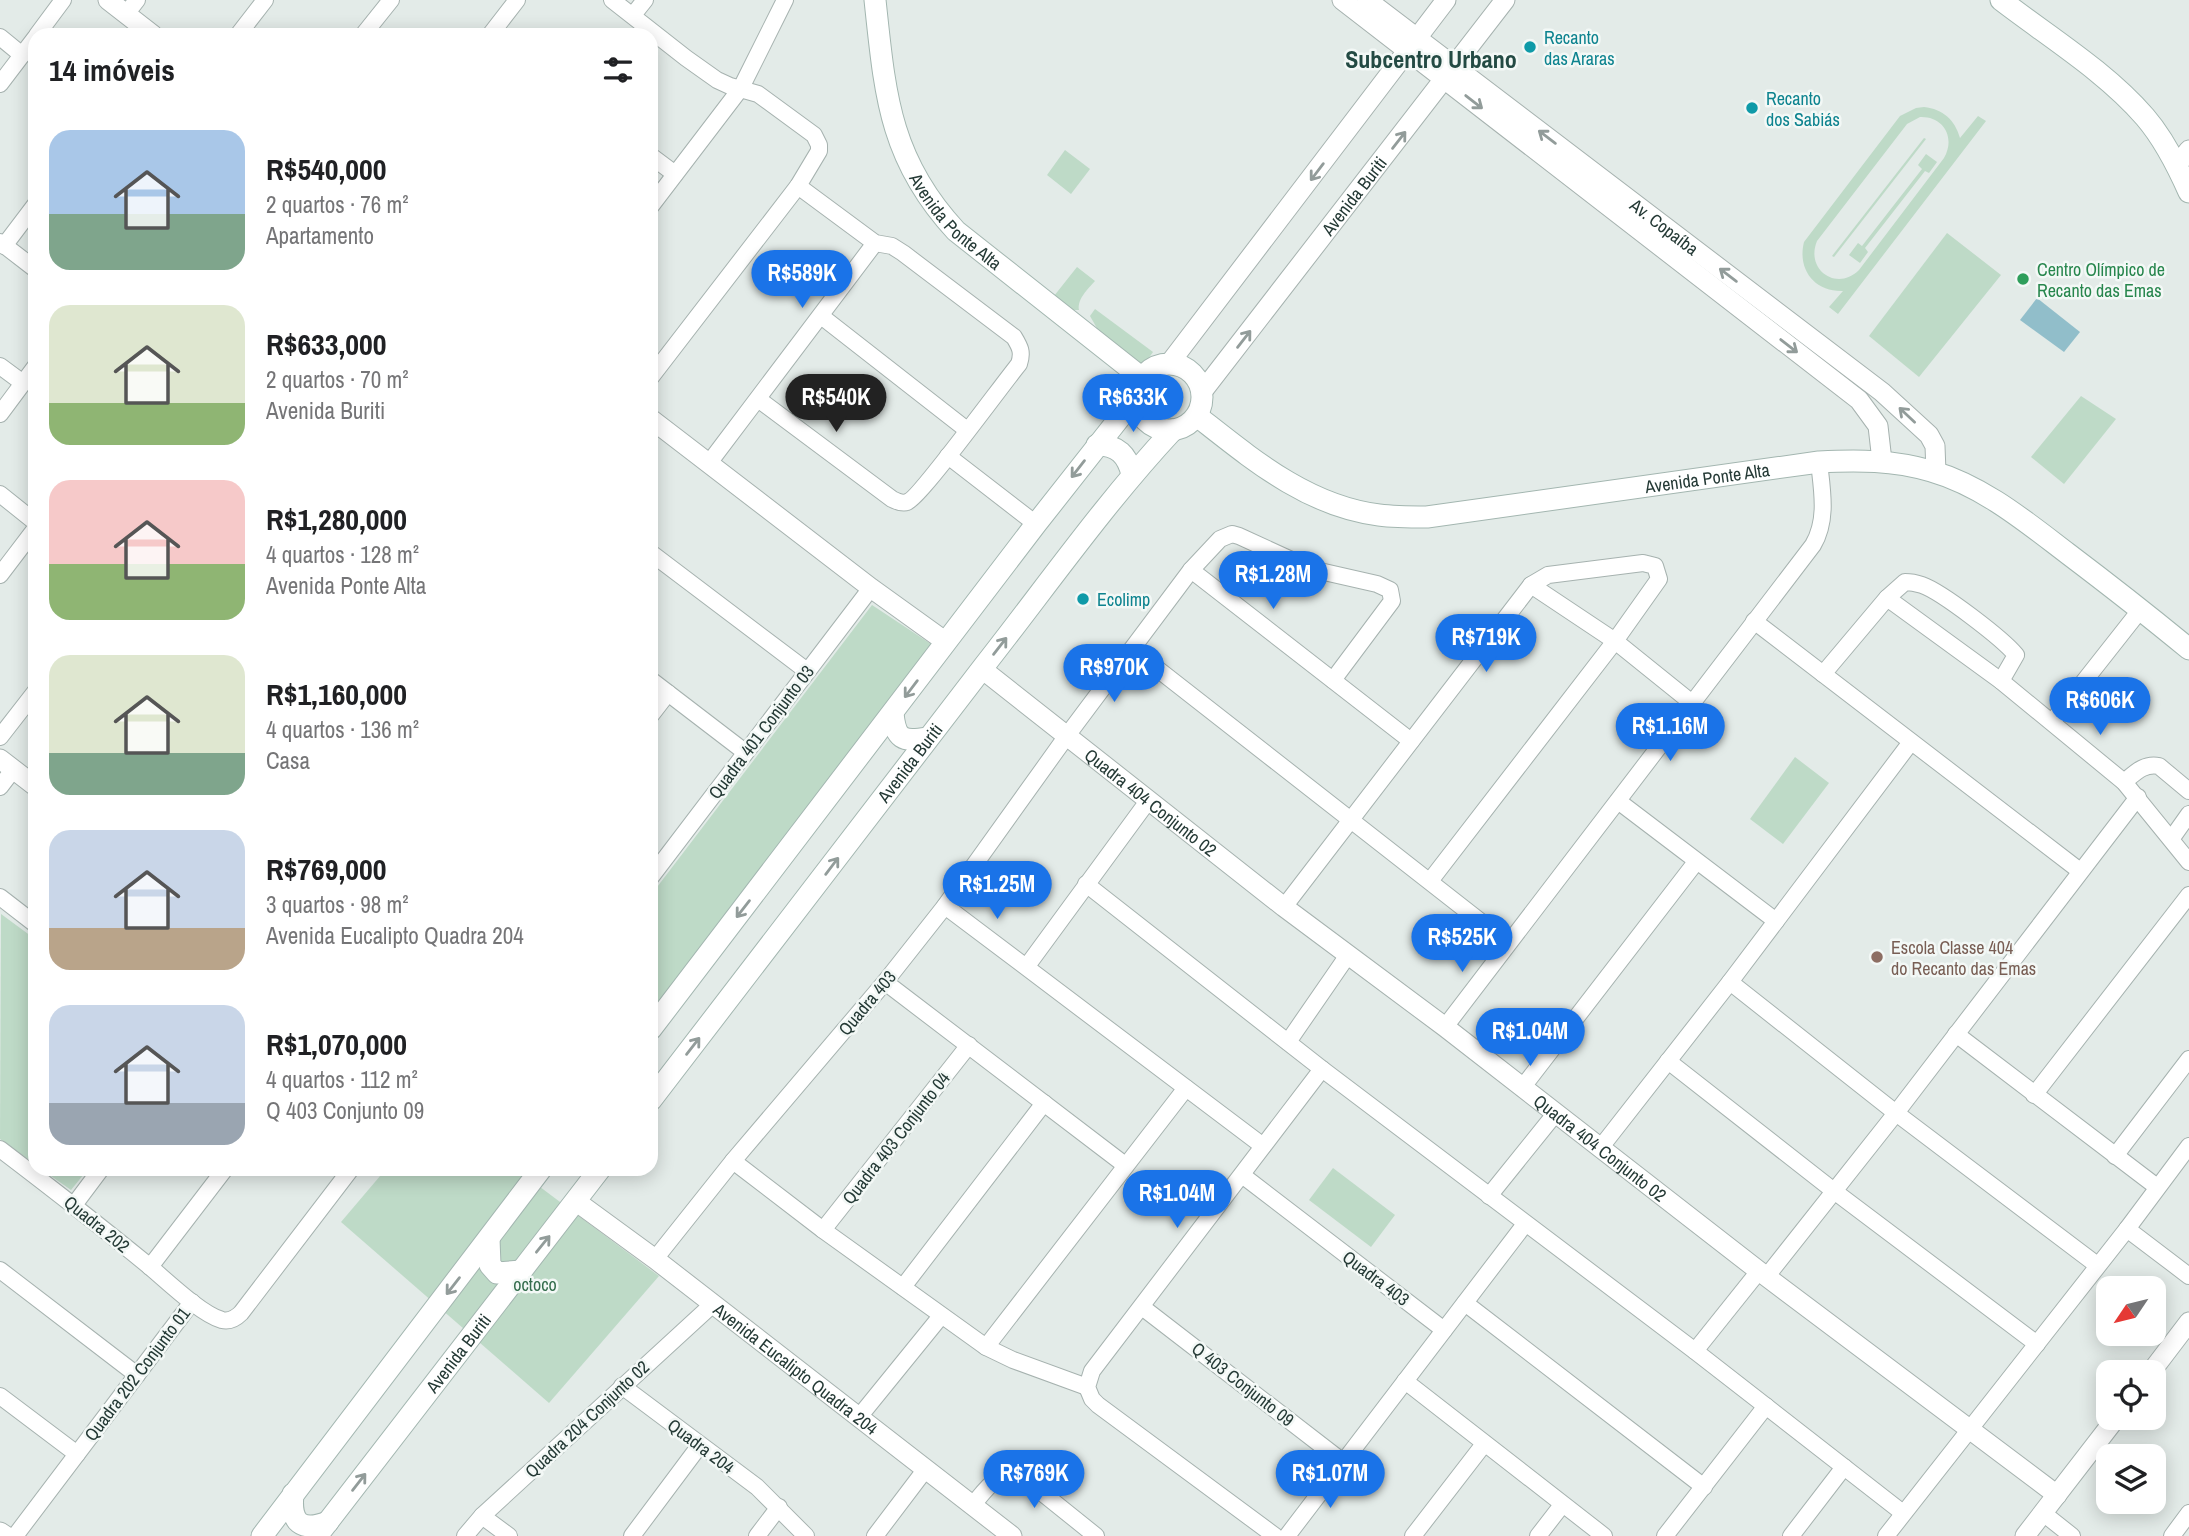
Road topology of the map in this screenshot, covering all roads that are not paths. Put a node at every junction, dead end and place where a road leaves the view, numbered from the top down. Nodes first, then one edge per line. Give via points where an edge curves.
1 (63, 0) edge
2 (108, 0) edge
3 (265, 0) edge
4 (390, 0) edge
5 (517, 0) edge
6 (612, 0) edge
7 (645, 0) edge
8 (785, 0) edge
9 (875, 0) edge
10 (1342, 0) edge
11 (1367, 0) edge
12 (1447, 0) edge
13 (1505, 0) edge
14 (2001, 0) edge
15 (132, 7) edge
16 (633, 15) junction
17 (42, 28) edge
18 (148, 28) edge
19 (243, 28) edge
20 (368, 28) edge
21 (495, 28) edge
22 (649, 28) edge
23 (658, 35) edge
24 (0, 37) edge
25 (1413, 46) junction
26 (28, 47) edge
27 (22, 55) junction
28 (1450, 73) junction
29 (0, 84) edge
30 (741, 88) junction
31 (2183, 158) edge
32 (658, 161) edge
33 (675, 174) junction
34 (798, 186) junction
35 (2189, 192) edge
36 (658, 197) edge
37 (28, 213) edge
38 (875, 243) junction
39 (2, 244) edge
40 (28, 264) edge
41 (821, 316) junction
42 (1169, 364) junction
43 (0, 366) edge
44 (658, 368) edge
45 (28, 376) edge
46 (23, 383) junction
47 (1139, 387) junction
48 (1202, 392) junction
49 (758, 399) junction
50 (0, 414) edge
51 (1197, 416) junction
52 (658, 424) edge
53 (967, 429) junction
54 (1173, 430) junction
55 (1097, 445) junction
56 (948, 456) junction
57 (1882, 461) junction
58 (1819, 462) junction
59 (709, 463) junction
60 (1936, 472) junction
61 (1132, 474) junction
62 (0, 494) edge
63 (28, 516) edge
64 (1036, 524) junction
65 (28, 539) edge
66 (658, 557) edge
67 (1191, 570) junction
68 (0, 575) edge
69 (1531, 585) junction
70 (871, 588) junction
71 (1887, 597) junction
72 (2141, 609) junction
73 (1754, 621) junction
74 (1615, 641) junction
75 (946, 642) junction
76 (1132, 649) junction
77 (2189, 649) edge
78 (982, 669) junction
79 (807, 671) junction
80 (1824, 674) junction
81 (1332, 680) junction
82 (2001, 681) junction
83 (658, 685) edge
84 (668, 693) junction
85 (28, 701) edge
86 (1692, 703) junction
87 (658, 706) edge
88 (893, 714) junction
89 (2052, 722) junction
90 (0, 737) edge
91 (1066, 737) junction
92 (927, 738) junction
93 (1411, 741) junction
94 (1911, 742) junction
95 (745, 752) junction
96 (7, 765) edge
97 (28, 781) edge
98 (2124, 782) junction
99 (0, 787) edge
100 (2189, 791) edge
101 (2138, 797) junction
102 (1148, 801) junction
103 (1618, 801) junction
104 (2189, 814) edge
105 (1352, 819) junction
106 (2172, 838) junction
107 (1696, 862) junction
108 (2189, 862) edge
109 (658, 868) edge
110 (2080, 871) junction
111 (1430, 881) junction
112 (1086, 884) junction
113 (2189, 895) edge
114 (0, 897) edge
115 (946, 906) junction
116 (1283, 906) junction
117 (28, 919) edge
118 (1776, 921) junction
119 (1508, 943) junction
120 (1348, 955) junction
121 (1027, 966) junction
122 (886, 982) junction
123 (1730, 982) junction
124 (658, 1020) edge
125 (1445, 1027) junction
126 (1956, 1034) junction
127 (1288, 1042) junction
128 (969, 1045) junction
129 (2189, 1059) edge
130 (1668, 1061) junction
131 (1322, 1069) junction
132 (1186, 1088) junction
133 (1522, 1088) junction
134 (658, 1091) edge
135 (2034, 1094) junction
136 (1044, 1103) junction
137 (1896, 1113) junction
138 (1555, 1114) junction
139 (1264, 1146) junction
140 (2189, 1146) edge
141 (1601, 1147) junction
142 (0, 1149) edge
143 (2115, 1156) junction
144 (733, 1161) junction
145 (1125, 1165) junction
146 (28, 1170) edge
147 (1241, 1175) junction
148 (36, 1176) edge
149 (96, 1176) edge
150 (220, 1176) edge
151 (346, 1176) edge
152 (534, 1176) edge
153 (595, 1176) edge
154 (2157, 1187) junction
155 (1834, 1191) junction
156 (1489, 1196) junction
157 (577, 1202) junction
158 (74, 1205) junction
159 (1525, 1224) junction
160 (2127, 1229) junction
161 (823, 1230) junction
162 (489, 1239) junction
163 (655, 1259) junction
164 (2097, 1265) junction
165 (150, 1267) junction
166 (0, 1270) edge
167 (521, 1271) junction
168 (1763, 1273) junction
169 (2189, 1276) edge
170 (903, 1287) junction
171 (192, 1302) junction
172 (1465, 1303) junction
173 (713, 1304) junction
174 (1142, 1307) junction
175 (941, 1316) junction
176 (2189, 1322) edge
177 (1444, 1330) junction
178 (2037, 1344) junction
179 (986, 1347) junction
180 (1695, 1351) junction
181 (2160, 1360) edge
182 (137, 1375) junction
183 (1405, 1381) junction
184 (622, 1386) junction
185 (1087, 1387) junction
186 (0, 1396) edge
187 (1766, 1406) junction
188 (859, 1417) junction
189 (1968, 1429) junction
190 (2107, 1430) edge
191 (1483, 1444) junction
192 (700, 1445) junction
193 (76, 1454) junction
194 (1343, 1462) junction
195 (1844, 1467) junction
196 (925, 1470) junction
197 (1704, 1488) junction
198 (293, 1494) junction
199 (2057, 1495) junction
200 (1562, 1505) junction
201 (972, 1506) junction
202 (779, 1507) junction
203 (1903, 1513) junction
204 (2043, 1513) junction
205 (2189, 1513) edge
206 (482, 1516) junction
207 (322, 1529) edge
208 (0, 1532) edge
209 (1010, 1535) edge
210 (6, 1536) edge
211 (15, 1536) edge
212 (262, 1536) edge
213 (465, 1536) edge
214 (509, 1536) edge
215 (632, 1536) edge
216 (757, 1536) edge
217 (807, 1536) edge
218 (875, 1536) edge
219 (1096, 1536) edge
220 (1275, 1536) edge
221 (1287, 1536) edge
222 (1413, 1536) edge
223 (1538, 1536) edge
224 (1604, 1536) edge
225 (1665, 1536) edge
226 (1791, 1536) edge
227 (1885, 1536) edge
228 (2025, 1536) edge
229 (2073, 1536) edge
230 (2172, 1536) edge

1 - 17 street
2 - 15 street
3 - 19 street
4 - 20 street
5 - 21 street
6 - 16 street
7 - 16 street
8 - 30 street
9 - 47 main road, Avenida Ponte Alta via 890,114 908,163 934,209
10 - 25 street, Av. Copaíba
11 - 25 street, Av. Copaíba
12 - 25 street
13 - 28 street, Avenida Buriti
14 - 31 main road via 2133,104
15 - 18 street
16 - 22 street
23 - 30 street via 717,80
24 - 27 street
25 - 28 street, Av. Copaíba
25 -> 42 street
26 - 27 street
27 - 29 street
48 -> 28 street, Avenida Buriti
28 -> 57 street, Av. Copaíba via 1859,400 1878,426
60 -> 28 street, Av. Copaíba via 1935,446 1929,435 1882,392
30 - 33 street
30 - 34 street via 758,94 814,135 818,151
31 - 35 main road
32 - 33 street
33 - 36 street
34 - 38 street
34 - 44 street
37 - 39 street
38 - 41 street
38 - 53 street via 903,253 1020,346 1019,363
39 - 40 street
41 - 49 street
41 - 53 street
42 - 47 main road via 1154,367
42 - 48 main road via 1195,376
43 - 46 street
45 - 46 street
46 - 50 street
47 - 54 main road via 1141,416 1158,429
47 - 55 main road
48 - 51 main road, Avenida Buriti
49 - 56 street via 898,502 915,497
49 - 59 street
51 - 54 main road, Avenida Buriti
51 - 58 main road, Avenida Ponte Alta via 1291,486 1341,507 1378,515 1427,517
52 - 59 street
53 - 56 street
54 - 61 main road, Avenida Buriti
55 - 61 main road via 1122,452
55 -> 64 main road
56 - 64 street
57 - 58 main road, Avenida Ponte Alta
57 - 60 main road, Avenida Ponte Alta
58 - 73 street via 1823,514 1819,534
59 - 70 street
60 - 72 main road, Avenida Ponte Alta via 2005,506
78 -> 61 main road, Avenida Buriti
62 - 63 street
64 - 75 main road
65 - 68 street
66 - 79 street
67 - 76 street, Quadra 403
67 - 81 street
67 - 81 street, Quadra 403 via 1220,539 1232,534 1311,569 1390,590 1392,601
69 - 74 street
69 - 74 street via 1548,575 1643,563 1655,566 1659,579
69 - 93 street
70 - 75 street
70 - 79 street, Quadra 401 Conjunto 03
71 - 80 street
71 - 82 street
71 - 82 street via 1905,582 1914,582 1953,604 2016,656
72 - 77 main road, Avenida Ponte Alta
72 - 89 street
73 - 80 street
73 - 86 street
74 - 86 street
74 - 111 street
75 -> 88 main road
76 - 91 street, Quadra 403
76 - 105 street
78 - 91 street, Quadra 404 Conjunto 02
78 - 92 main road, Avenida Buriti
79 - 95 street, Quadra 401 Conjunto 03
80 - 94 street
81 - 93 street
82 - 89 street
83 - 84 street
84 - 87 street
84 - 95 street
85 - 90 street
86 - 103 street
88 - 92 main road via 901,737 909,741
88 -> 124 main road
89 - 98 street
91 - 102 street, Quadra 404 Conjunto 02
91 - 115 street, Quadra 403
134 -> 92 main road, Avenida Buriti
93 - 105 street
94 - 110 street
94 - 118 street
95 - 109 street, Quadra 401 Conjunto 03
96 - 97 street
96 - 99 street
98 - 100 street via 2153,765
98 - 101 street
101 - 106 street
101 - 110 street
102 - 112 street
102 - 116 street, Quadra 404 Conjunto 02
103 - 107 street
103 - 119 street
104 - 106 street
105 - 111 street
105 - 116 street
106 - 108 street
107 - 118 street
107 - 133 street
110 - 126 street
111 - 119 street
112 - 121 street
112 - 127 street
113 - 135 street
114 - 117 street
115 - 121 street
115 - 122 street, Quadra 403
116 - 120 street, Quadra 404 Conjunto 02
118 - 123 street
119 - 125 street
120 - 125 street, Quadra 404 Conjunto 02
120 - 127 street
121 - 132 street
122 - 128 street
122 - 144 street, Quadra 403
123 - 130 street
123 - 137 street
125 - 133 street, Quadra 404 Conjunto 02
126 - 135 street
126 - 137 street
127 - 131 street
128 - 136 street
128 - 161 street, Quadra 403 Conjunto 04
129 - 143 street
130 - 141 street
130 - 155 street
131 - 139 street
131 - 156 street
132 - 139 street
132 - 145 street
133 - 138 street, Quadra 404 Conjunto 02
135 - 143 street
136 - 145 street
136 - 170 street
137 - 155 street
137 - 164 street
138 - 141 street, Quadra 404 Conjunto 02
138 - 156 street
139 - 147 street
140 - 154 street
141 - 168 street, Quadra 404 Conjunto 02
142 - 146 street, Quadra 202
143 - 154 street
144 - 161 street
144 - 163 street, Quadra 403
145 - 179 street
147 - 174 street
147 - 177 street, Quadra 403
148 - 158 street, Quadra 202
149 - 158 street
150 - 165 street
151 - 171 street, Quadra 202 Conjunto 01 via 236,1319 220,1320
152 - 162 main road
153 - 157 main road, Avenida Buriti
154 - 160 street
155 - 168 street
155 - 178 street
156 - 159 street
157 - 163 street, Avenida Eucalipto Quadra 204
167 -> 157 main road, Avenida Buriti
158 - 165 street, Quadra 202
159 - 172 street
159 - 180 street
160 - 164 street
160 - 169 street
161 - 170 street
162 - 167 main road via 490,1265 497,1273
162 -> 198 main road
163 - 173 street, Avenida Eucalipto Quadra 204
164 - 178 street
165 - 171 street, Quadra 202
166 - 182 street
207 -> 167 main road, Avenida Buriti
168 - 180 street
168 - 189 street, Quadra 404 Conjunto 02
170 - 175 street
171 - 182 street, Quadra 202 Conjunto 01
172 - 177 street
172 - 197 street
173 - 184 street, Quadra 204 Conjunto 02
173 - 188 street, Avenida Eucalipto Quadra 204
174 - 185 street via 1092,1371
174 - 194 street, Q 403 Conjunto 09
175 - 179 street
175 - 188 street
176 - 181 street
177 - 183 street
178 - 189 street
179 - 185 street
180 - 187 street
182 - 193 street, Quadra 202 Conjunto 01
183 - 191 street
183 - 194 street
184 - 192 street, Quadra 204
184 - 206 street, Quadra 204 Conjunto 02
185 - 220 street via 1098,1405
186 - 193 street
187 - 195 street
187 - 197 street
188 - 196 street, Avenida Eucalipto Quadra 204
189 - 199 street, Quadra 404 Conjunto 02
189 - 203 street
190 - 199 street
191 - 200 street
191 - 222 street
192 - 202 street, Quadra 204
192 - 215 street
193 - 211 street, Quadra 202 Conjunto 01
194 - 221 street
195 - 203 street
195 - 226 street
196 - 201 street, Avenida Eucalipto Quadra 204
196 - 218 street
197 - 225 street
198 - 207 main road via 291,1507 299,1522
198 - 212 main road
199 - 204 street
200 - 223 street
200 - 224 street
201 - 209 street, Avenida Eucalipto Quadra 204
201 - 219 street via 1000,1477 1015,1475
202 - 216 street
202 - 217 street, Quadra 204
203 - 227 street
204 - 228 street
204 - 229 street
205 - 230 street
206 - 213 street, Quadra 204 Conjunto 02
206 - 214 street
208 - 210 street

